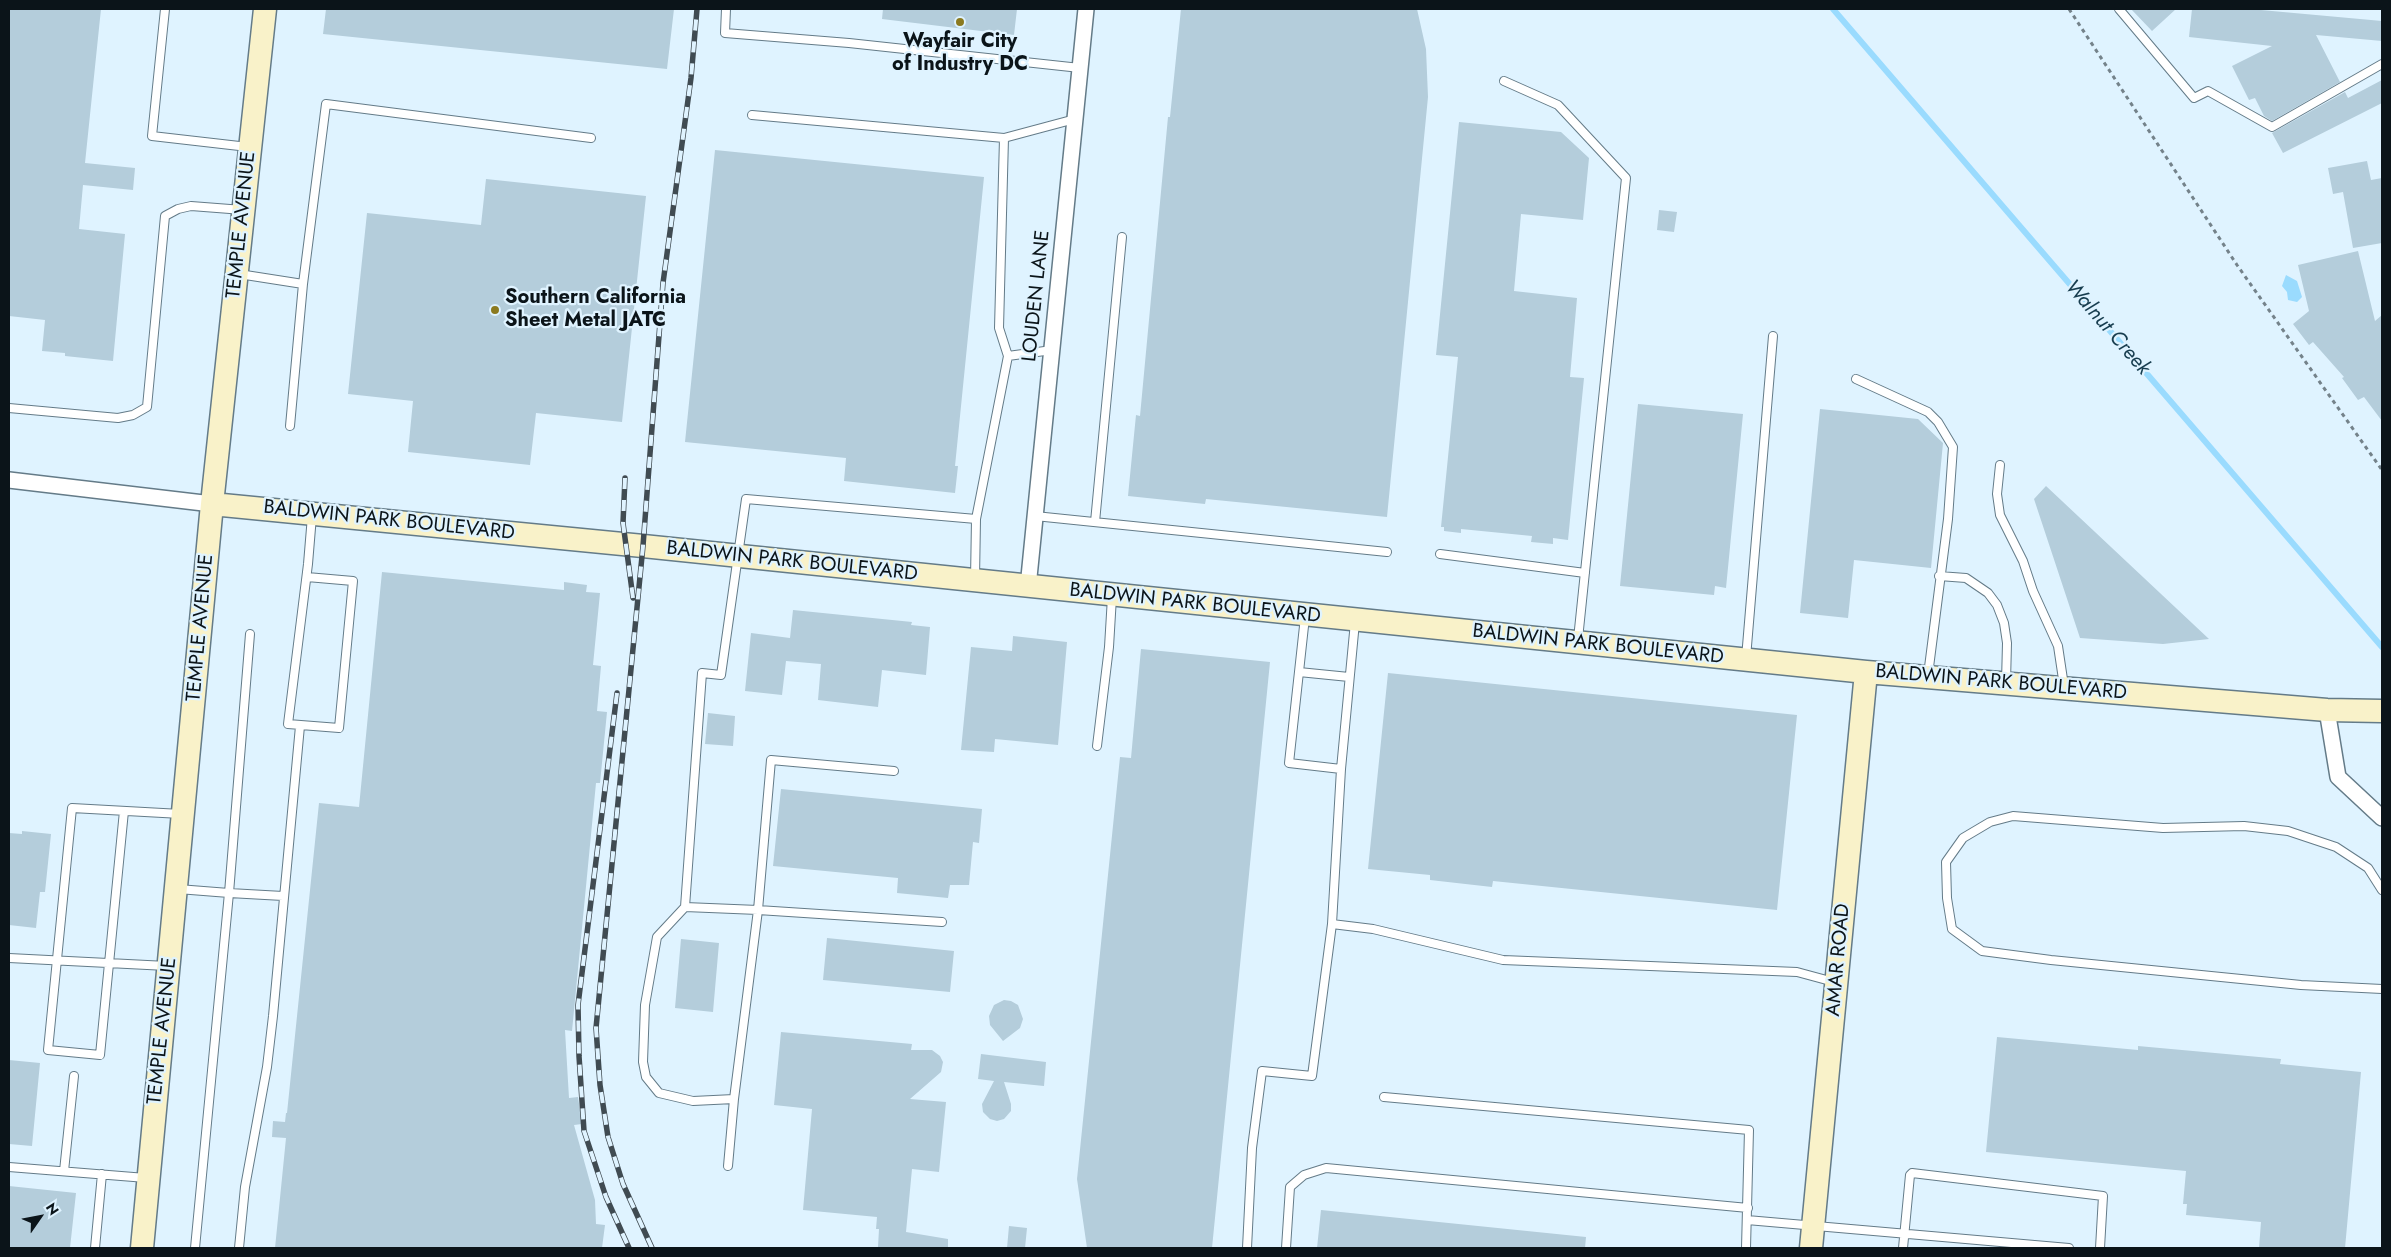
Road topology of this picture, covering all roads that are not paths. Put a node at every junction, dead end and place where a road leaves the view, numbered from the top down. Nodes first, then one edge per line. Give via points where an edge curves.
1 (165, 9) edge
2 (265, 9) edge
3 (726, 9) edge
4 (1086, 9) edge
5 (2119, 9) edge
6 (2382, 64) edge
7 (1080, 68) junction
8 (1504, 81) dead end
9 (752, 115) dead end
10 (1075, 118) junction
11 (591, 138) dead end
12 (1004, 138) junction
13 (250, 147) junction
14 (244, 210) junction
15 (1122, 237) dead end
16 (237, 274) junction
17 (303, 284) junction
18 (1773, 336) dead end
19 (1052, 350) junction
20 (1008, 356) junction
21 (1856, 379) dead end
22 (9, 408) edge
23 (290, 426) dead end
24 (2000, 465) dead end
25 (9, 480) edge
26 (212, 504) junction
27 (312, 514) junction
28 (1035, 516) junction
29 (976, 519) junction
30 (1095, 522) junction
31 (1387, 552) dead end
32 (1440, 554) dead end
33 (736, 556) junction
34 (1585, 573) junction
35 (1939, 576) junction
36 (307, 577) junction
37 (975, 581) junction
38 (1028, 587) junction
39 (1112, 595) junction
40 (1305, 615) junction
41 (1356, 620) junction
42 (250, 634) dead end
43 (1578, 643) junction
44 (1746, 660) junction
45 (1299, 672) junction
46 (1866, 672) junction
47 (1349, 677) junction
48 (1928, 678) junction
49 (2006, 684) junction
50 (2064, 688) junction
51 (2337, 710) junction
52 (2382, 711) edge
53 (300, 726) junction
54 (1097, 746) dead end
55 (1341, 768) junction
56 (894, 771) dead end
57 (124, 811) junction
58 (183, 814) junction
59 (2382, 818) edge
60 (176, 889) junction
61 (2382, 890) edge
62 (229, 893) junction
63 (283, 896) junction
64 (685, 907) junction
65 (758, 910) junction
66 (942, 922) dead end
67 (1332, 924) junction
68 (9, 958) edge
69 (57, 961) junction
70 (109, 963) junction
71 (169, 966) junction
72 (1836, 983) junction
73 (2382, 989) edge
74 (74, 1076) dead end
75 (1384, 1097) dead end
76 (734, 1099) junction
77 (728, 1166) dead end
78 (9, 1167) edge
79 (64, 1171) junction
80 (102, 1174) junction
81 (148, 1178) junction
82 (1748, 1208) junction
83 (1747, 1220) junction
84 (1904, 1234) junction
85 (1812, 1238) edge
86 (95, 1248) edge
87 (142, 1248) edge
88 (195, 1248) edge
89 (239, 1248) edge
90 (1247, 1248) edge
91 (1286, 1248) edge
92 (1746, 1248) edge
93 (1903, 1248) edge
94 (2069, 1248) edge
95 (2100, 1248) edge

1 - 13 lane via 152,136
2 - 13 main road, TEMPLE AVENUE
3 - 7 lane via 725,33
4 - 7 street, LOUDEN LANE
5 - 6 lane via 2194,98 2208,91 2272,127
7 - 10 street, LOUDEN LANE
8 - 34 lane via 1558,105 1626,178
9 - 12 lane
10 - 12 lane
10 - 19 street, LOUDEN LANE
11 - 17 lane via 326,104
12 - 20 lane via 998,328
13 - 14 main road, TEMPLE AVENUE
14 - 16 main road, TEMPLE AVENUE
14 - 22 lane via 191,206 165,216 148,407 118,418
15 - 30 lane
16 - 17 lane
16 - 26 main road, TEMPLE AVENUE
17 - 23 lane
18 - 44 lane
19 - 20 lane
19 - 28 street, LOUDEN LANE
20 - 29 lane
21 - 35 lane via 1928,412 1938,422 1953,448 1948,519
24 - 50 lane via 1997,494 2000,515 2058,646
25 - 26 street, BALDWIN PARK BOULEVARD
26 - 27 main road, BALDWIN PARK BOULEVARD
26 - 58 main road, TEMPLE AVENUE
27 - 33 main road, BALDWIN PARK BOULEVARD
27 - 36 lane
28 - 30 lane
28 - 38 street, LOUDEN LANE
29 - 33 lane via 746,499
29 - 37 lane
30 - 31 lane
32 - 34 lane
33 - 37 main road, BALDWIN PARK BOULEVARD
33 - 64 lane via 721,675 702,674
34 - 43 lane
35 - 48 lane
35 - 49 lane via 1966,578 1988,593 1997,605 2007,643
36 - 53 lane via 288,724
36 - 53 lane via 353,580 338,728
37 - 38 main road, BALDWIN PARK BOULEVARD
38 - 39 main road, BALDWIN PARK BOULEVARD
39 - 40 main road, BALDWIN PARK BOULEVARD
39 - 54 lane
40 - 41 main road, BALDWIN PARK BOULEVARD
40 - 45 lane
41 - 43 main road, BALDWIN PARK BOULEVARD
41 - 47 lane
42 - 62 lane
43 - 44 main road, BALDWIN PARK BOULEVARD
44 - 46 main road, BALDWIN PARK BOULEVARD
45 - 47 lane
45 - 55 lane via 1289,763
46 - 48 main road, BALDWIN PARK BOULEVARD
46 - 72 main road, AMAR ROAD
47 - 55 lane
48 - 49 main road, BALDWIN PARK BOULEVARD
49 - 50 main road, BALDWIN PARK BOULEVARD
50 - 51 main road, BALDWIN PARK BOULEVARD
51 - 52 main road, BALDWIN PARK BOULEVARD
51 - 59 street via 2338,777
53 - 63 lane
55 - 67 lane
56 - 65 lane via 771,760
57 - 58 lane
57 - 69 lane via 72,808
57 - 70 lane
58 - 60 main road, TEMPLE AVENUE
60 - 62 lane
60 - 71 main road, TEMPLE AVENUE
61 - 73 lane via 2368,868 2336,847 2288,831 2244,826 2163,828 2013,816 1990,822 1963,838 1946,862 1952,928 1982,951 2301,985
62 - 63 lane
62 - 88 lane
63 - 89 lane via 272,1025 245,1187
64 - 65 lane
64 - 76 lane via 657,937 645,1005 643,1062 646,1077 659,1093 693,1100
65 - 66 lane
65 - 76 lane
67 - 72 lane via 1373,929 1503,960 1797,972
67 - 90 lane via 1312,1076 1262,1071 1252,1148
68 - 69 lane
69 - 70 lane
69 - 70 lane via 48,1050 100,1055
70 - 71 lane
71 - 81 main road, TEMPLE AVENUE
72 - 85 main road, AMAR ROAD
74 - 79 lane
75 - 82 lane via 1749,1130
76 - 77 lane
78 - 79 lane
79 - 80 lane
80 - 81 lane
80 - 86 lane
81 - 87 main road, TEMPLE AVENUE
82 - 83 lane
82 - 91 lane via 1326,1168 1304,1175 1290,1188
83 - 85 lane
83 - 92 lane
84 - 85 lane
84 - 93 lane
84 - 94 lane
84 - 95 lane via 1912,1173 2103,1196

